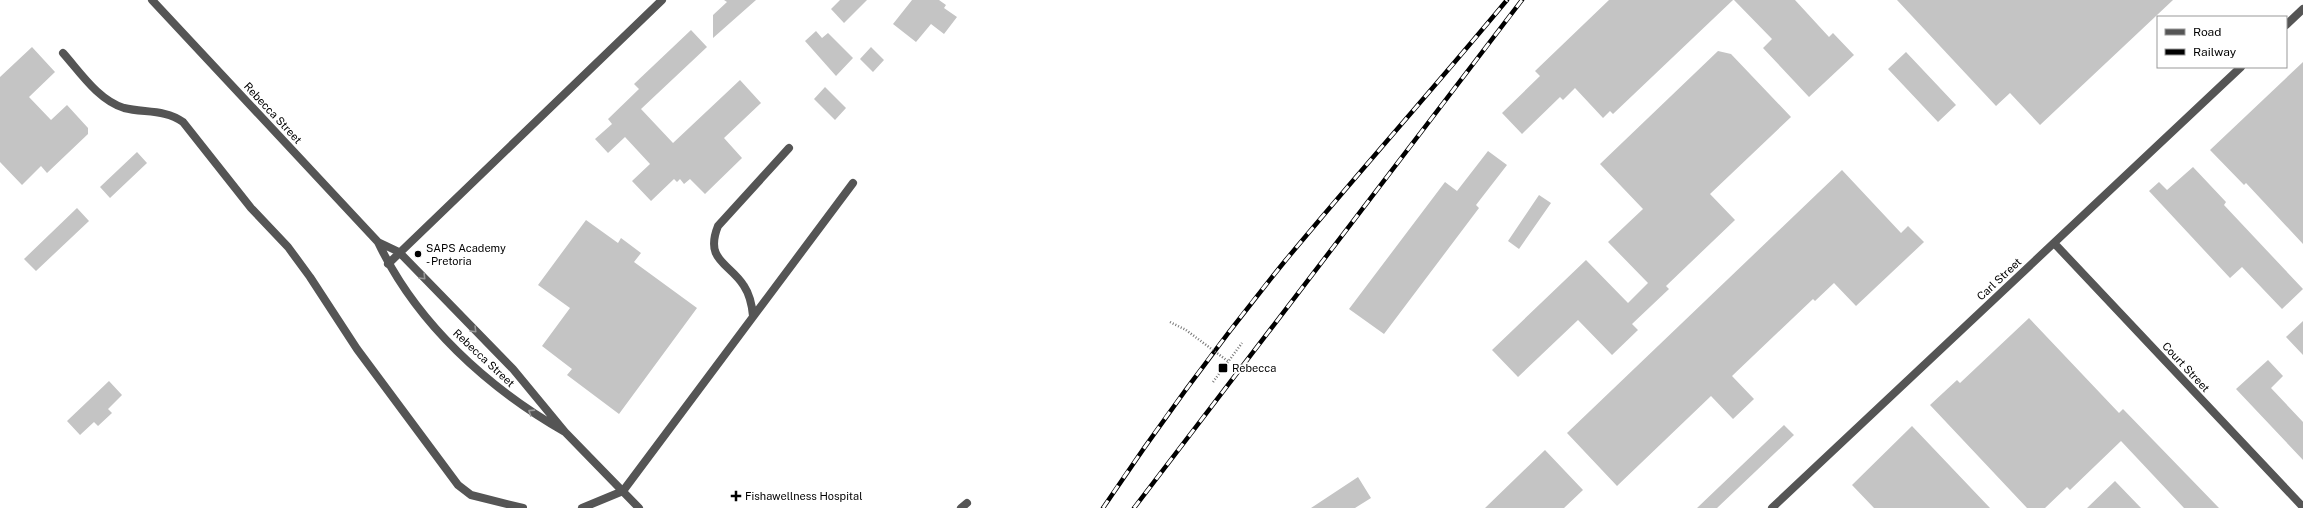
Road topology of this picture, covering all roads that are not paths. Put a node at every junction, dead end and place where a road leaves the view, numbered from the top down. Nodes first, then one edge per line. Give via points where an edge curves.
1 (152, 0) edge
2 (662, 0) edge
3 (2303, 9) edge
4 (2287, 24) edge
5 (63, 53) dead end
6 (2240, 68) edge
7 (789, 148) dead end
8 (853, 183) dead end
9 (378, 242) junction
10 (2054, 243) junction
11 (399, 252) junction
12 (388, 264) junction
13 (753, 316) junction
14 (565, 432) junction
15 (623, 491) junction
16 (2303, 507) edge
17 (523, 508) edge
18 (582, 508) edge
19 (639, 508) edge
20 (1772, 508) edge

1 - 9 street, Rebecca Street
2 - 11 street
3 - 4 street
5 - 17 street via 103,98 125,108 173,115 183,122 251,208 292,253 357,348 458,485 471,495
6 - 10 street, Carl Street
7 - 13 street via 718,226 715,234 717,257 744,286 752,305
8 - 13 street
9 - 11 street, Rebecca Street
9 - 12 street, Rebecca Street
10 - 16 street, Court Street
10 - 20 street, Carl Street
11 - 12 street
11 -> 14 street, Rebecca Street via 513,369
14 -> 12 street, Rebecca Street via 519,404 469,361 428,319
13 - 15 street
14 - 15 street, Rebecca Street
15 - 18 street
15 - 19 street, Rebecca Street

